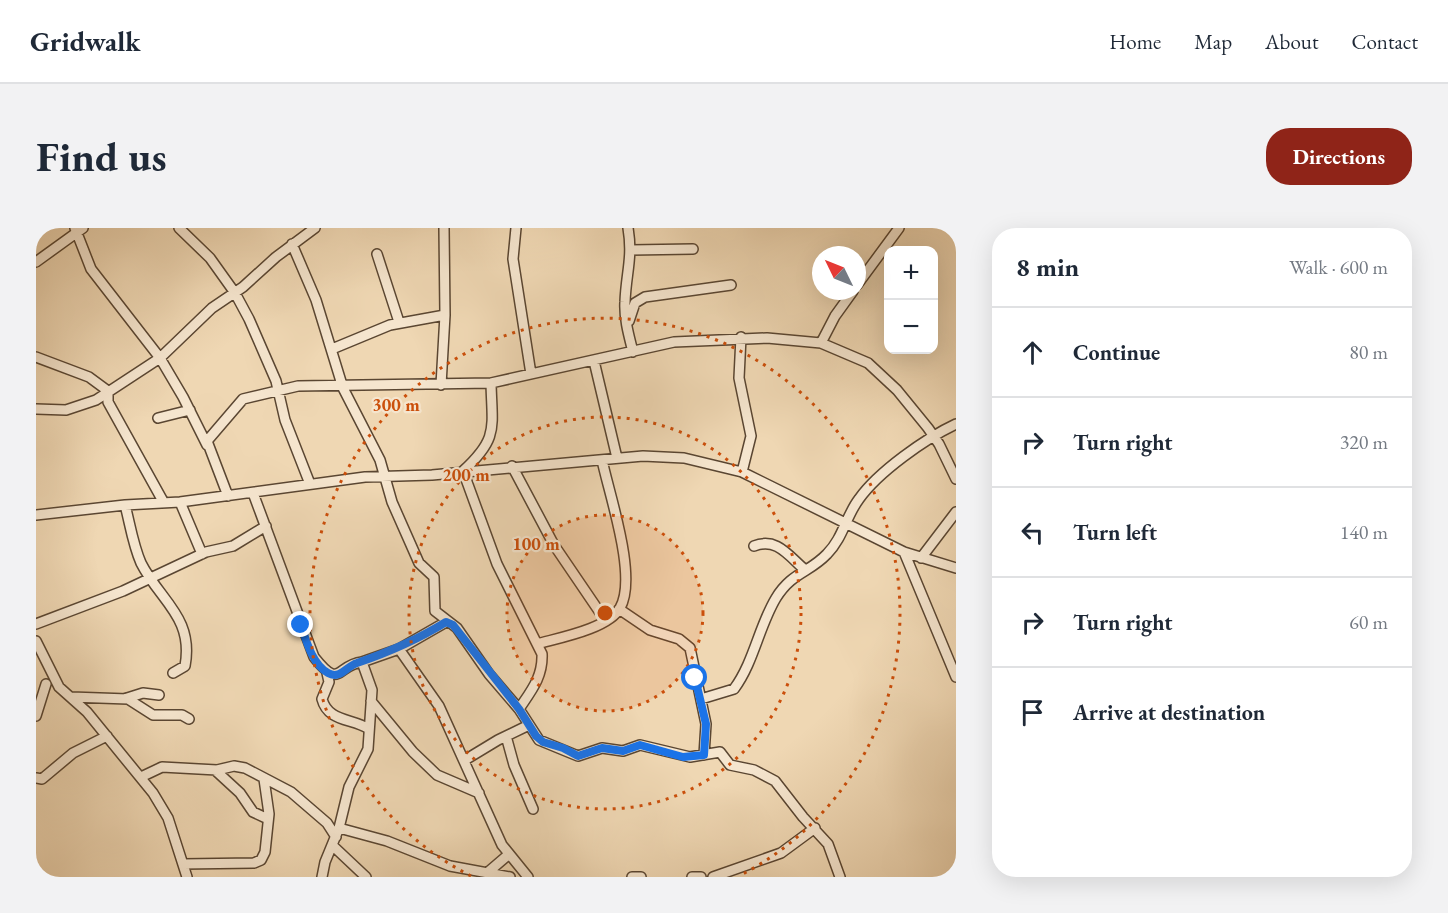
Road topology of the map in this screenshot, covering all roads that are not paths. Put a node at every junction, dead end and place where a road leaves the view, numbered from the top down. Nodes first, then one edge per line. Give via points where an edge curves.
1 (179, 228) edge
2 (444, 228) edge
3 (516, 228) edge
4 (627, 228) edge
5 (899, 228) edge
6 (78, 229) edge
7 (312, 229) edge
8 (292, 244) junction
9 (693, 249) dead end
10 (631, 250) junction
11 (377, 254) dead end
12 (36, 262) edge
13 (866, 273) edge
14 (731, 285) dead end
15 (235, 293) junction
16 (847, 300) edge
17 (445, 315) junction
18 (399, 322) junction
19 (627, 329) junction
20 (741, 338) junction
21 (821, 343) junction
22 (332, 349) junction
23 (633, 352) junction
24 (36, 357) edge
25 (160, 358) junction
26 (594, 361) junction
27 (531, 374) junction
28 (490, 383) junction
29 (441, 385) junction
30 (343, 388) junction
31 (108, 391) junction
32 (279, 392) junction
33 (36, 409) edge
34 (190, 410) junction
35 (158, 418) dead end
36 (956, 424) edge
37 (933, 435) junction
38 (207, 445) junction
39 (617, 458) junction
40 (602, 460) junction
41 (512, 466) junction
42 (463, 471) junction
43 (742, 472) junction
44 (385, 477) junction
45 (956, 478) edge
46 (310, 484) junction
47 (253, 492) junction
48 (228, 496) junction
49 (180, 502) junction
50 (164, 503) junction
51 (125, 505) junction
52 (956, 512) edge
53 (36, 514) edge
54 (846, 525) junction
55 (266, 526) junction
56 (754, 546) dead end
57 (904, 552) junction
58 (202, 554) junction
59 (921, 558) junction
60 (956, 568) edge
61 (804, 570) junction
62 (151, 578) junction
63 (619, 609) junction
64 (605, 620) junction
65 (446, 622) junction
66 (36, 624) edge
67 (36, 641) edge
68 (537, 644) junction
69 (399, 649) junction
70 (362, 662) junction
71 (327, 672) junction
72 (172, 674) dead end
73 (956, 677) edge
74 (50, 681) junction
75 (36, 691) edge
76 (159, 695) dead end
77 (71, 697) junction
78 (124, 699) junction
79 (700, 699) junction
80 (371, 701) junction
81 (519, 709) junction
82 (36, 716) edge
83 (189, 719) dead end
84 (529, 725) junction
85 (369, 729) junction
86 (107, 736) junction
87 (506, 736) junction
88 (704, 755) junction
89 (465, 760) junction
90 (215, 770) junction
91 (141, 777) junction
92 (36, 778) edge
93 (264, 779) junction
94 (479, 793) junction
95 (533, 809) dead end
96 (268, 819) junction
97 (815, 828) junction
98 (336, 837) junction
99 (508, 855) junction
100 (183, 864) junction
101 (487, 873) junction
102 (187, 877) edge
103 (322, 877) edge
104 (366, 877) edge
105 (510, 877) edge
106 (528, 877) edge
107 (632, 877) edge
108 (641, 877) edge
109 (692, 877) edge
110 (701, 877) edge
111 (713, 877) edge
112 (840, 877) edge

1 - 15 street via 204,250
2 - 17 street
3 - 27 street via 513,259
4 - 10 street
5 - 13 street
6 - 12 street
6 - 25 street via 91,269
7 - 8 street
8 - 15 street
8 - 22 street
9 - 10 street
10 - 19 street via 625,301
11 - 18 street
14 - 19 street via 645,297 633,307
15 - 25 street
15 - 32 street
16 - 21 street
17 - 18 street
17 - 29 street
18 - 22 street
19 - 23 street
20 - 21 street
20 - 23 street via 674,342
20 - 43 street via 739,378 751,436
21 - 37 street via 859,357 875,368
22 - 30 street
23 - 26 street
24 - 31 street via 83,374
25 - 31 street
25 - 34 street
26 - 27 street
26 - 39 street
27 - 28 street
28 - 29 street
28 - 42 street via 491,437 483,452
29 - 30 street
30 - 32 street via 298,386
30 - 44 street via 376,449
31 - 33 street via 80,408
31 - 50 street via 108,402
32 - 38 street via 252,395 239,402 210,435
32 - 46 street via 285,420
34 - 35 street
34 - 38 street
36 - 37 street
37 - 45 street
37 - 54 street via 866,490
38 - 48 street
39 - 40 street
39 - 43 street via 675,456
40 - 41 street
40 - 63 street via 624,555 624,588
41 - 42 street
41 - 64 street via 554,545
42 - 44 street
42 - 68 street via 497,564
43 - 54 street
44 - 46 street
44 - 65 street via 408,542 422,567 434,577 435,611
46 - 47 street
47 - 48 street
47 - 55 street
48 - 49 street
49 - 50 street
49 - 58 street
50 - 51 street
51 - 53 street
51 - 62 street via 138,555
52 - 59 street
54 - 57 street
54 - 61 street via 828,554
55 - 58 street via 233,546
55 - 71 street via 307,642
56 - 61 street via 774,543
57 - 59 street
57 - 73 street
58 - 62 street
59 - 60 street
61 - 79 street via 790,579 776,598 734,689
62 - 66 street
62 - 72 street via 187,636 186,666
63 - 64 street
63 - 79 street via 650,630 679,639 690,648
64 - 68 street
65 - 69 street
65 - 81 street via 457,628
67 - 74 street
68 - 81 street via 542,667
69 - 70 street
69 - 89 street via 432,695
70 - 71 street via 343,673
70 - 80 street via 371,685
71 - 85 street via 329,682 322,699 326,710
74 - 75 street
74 - 77 street
74 - 82 street
76 - 78 street via 144,693
77 - 78 street
77 - 86 street
78 - 83 street via 153,715 182,715
79 - 88 street via 707,733
80 - 85 street
80 - 94 street via 437,775
81 - 84 street
84 - 87 street
84 - 88 street via 543,742 578,756 602,748 623,751 640,745 683,757
85 - 98 street via 368,749 349,787
86 - 91 street
86 - 92 street via 73,753 42,779
87 - 89 street
87 - 95 street
88 - 97 street via 720,752 730,765 767,775
89 - 94 street
90 - 91 street via 162,767
90 - 93 street via 240,766
90 - 96 street via 240,792 253,812
91 - 100 street via 168,818
93 - 96 street
93 - 98 street via 291,792 327,823
94 - 99 street
96 - 100 street via 261,860
97 - 111 street via 781,853
97 - 112 street via 834,853
98 - 101 street via 387,841 450,866
98 - 103 street
98 - 104 street
99 - 101 street
99 - 106 street
100 - 102 street
101 - 105 street
107 - 108 street
109 - 110 street

